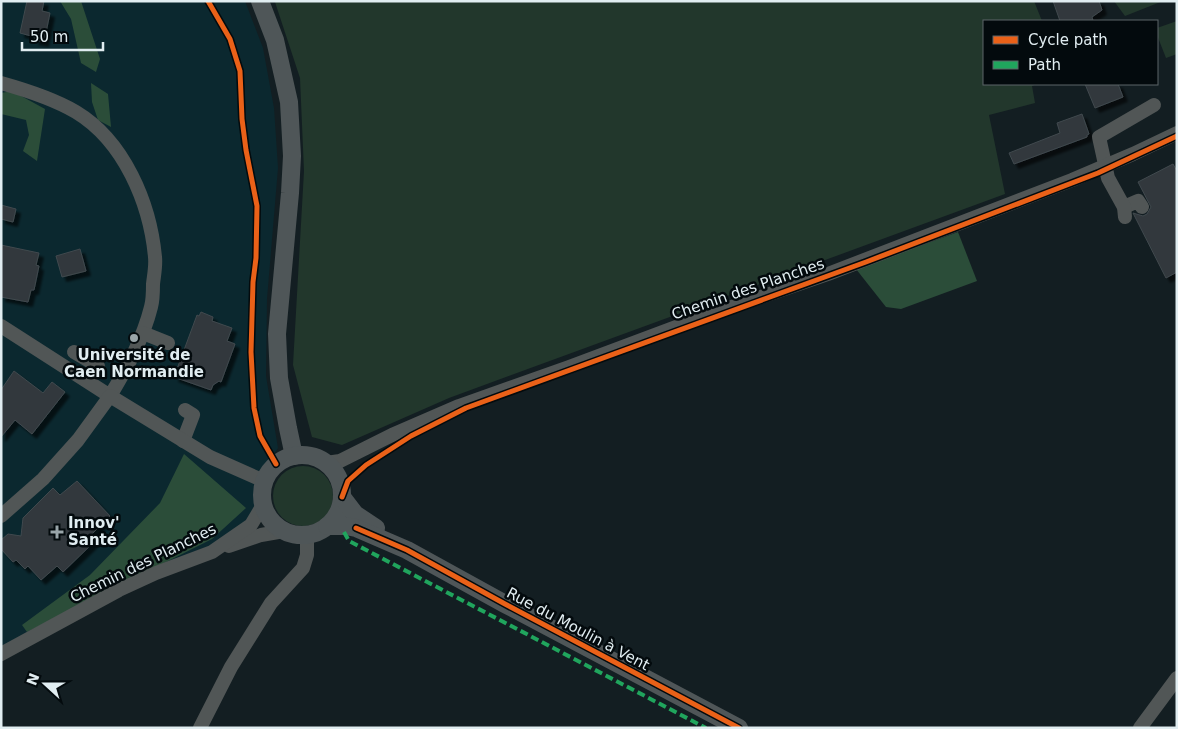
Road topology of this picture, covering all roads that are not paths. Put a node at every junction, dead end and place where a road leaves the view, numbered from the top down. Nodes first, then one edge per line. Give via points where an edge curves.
1 (260, 1) edge
2 (1, 82) edge
3 (1154, 105) dead end
4 (1177, 133) edge
5 (1106, 165) junction
6 (1142, 207) dead end
7 (1, 326) edge
8 (143, 333) junction
9 (168, 342) dead end
10 (74, 352) dead end
11 (98, 366) dead end
12 (110, 396) junction
13 (185, 410) dead end
14 (183, 441) junction
15 (294, 456) junction
16 (326, 463) junction
17 (264, 481) junction
18 (342, 497) junction
19 (263, 505) junction
20 (1, 516) edge
21 (327, 526) junction
22 (284, 531) junction
23 (307, 535) junction
24 (407, 550) junction
25 (212, 552) junction
26 (1, 654) edge
27 (1177, 678) edge
28 (200, 728) edge
29 (739, 728) edge
30 (1140, 728) edge

1 - 15 main road via 275,40 289,102 292,156 277,334 279,378
2 - 8 street via 76,112 114,147 139,189 151,228 155,259 152,305
3 - 5 street via 1099,138
4 - 5 street, Chemin des Planches
5 - 6 street via 1108,178 1124,212 1138,201
5 - 16 street, Chemin des Planches via 828,274 459,406 340,461
7 - 12 street
8 - 9 street
8 - 12 street
10 - 11 street
12 - 14 street
12 - 20 street via 78,440 43,479
13 - 14 street via 193,416
14 - 17 street
15 - 16 main road via 311,456
15 - 17 main road via 276,464
16 - 18 main road via 340,483
17 - 19 main road
18 - 21 main road via 339,510
18 - 24 main road via 355,514
19 - 22 main road via 274,525
19 - 25 street, Chemin des Planches via 251,525
21 - 23 main road
21 - 24 main road via 356,528
22 - 23 main road
22 - 25 street via 261,535
23 - 28 street via 303,568 271,603 231,667
24 - 29 main road, Rue du Moulin à Vent
25 - 26 street, Chemin des Planches via 156,572
27 - 30 street

